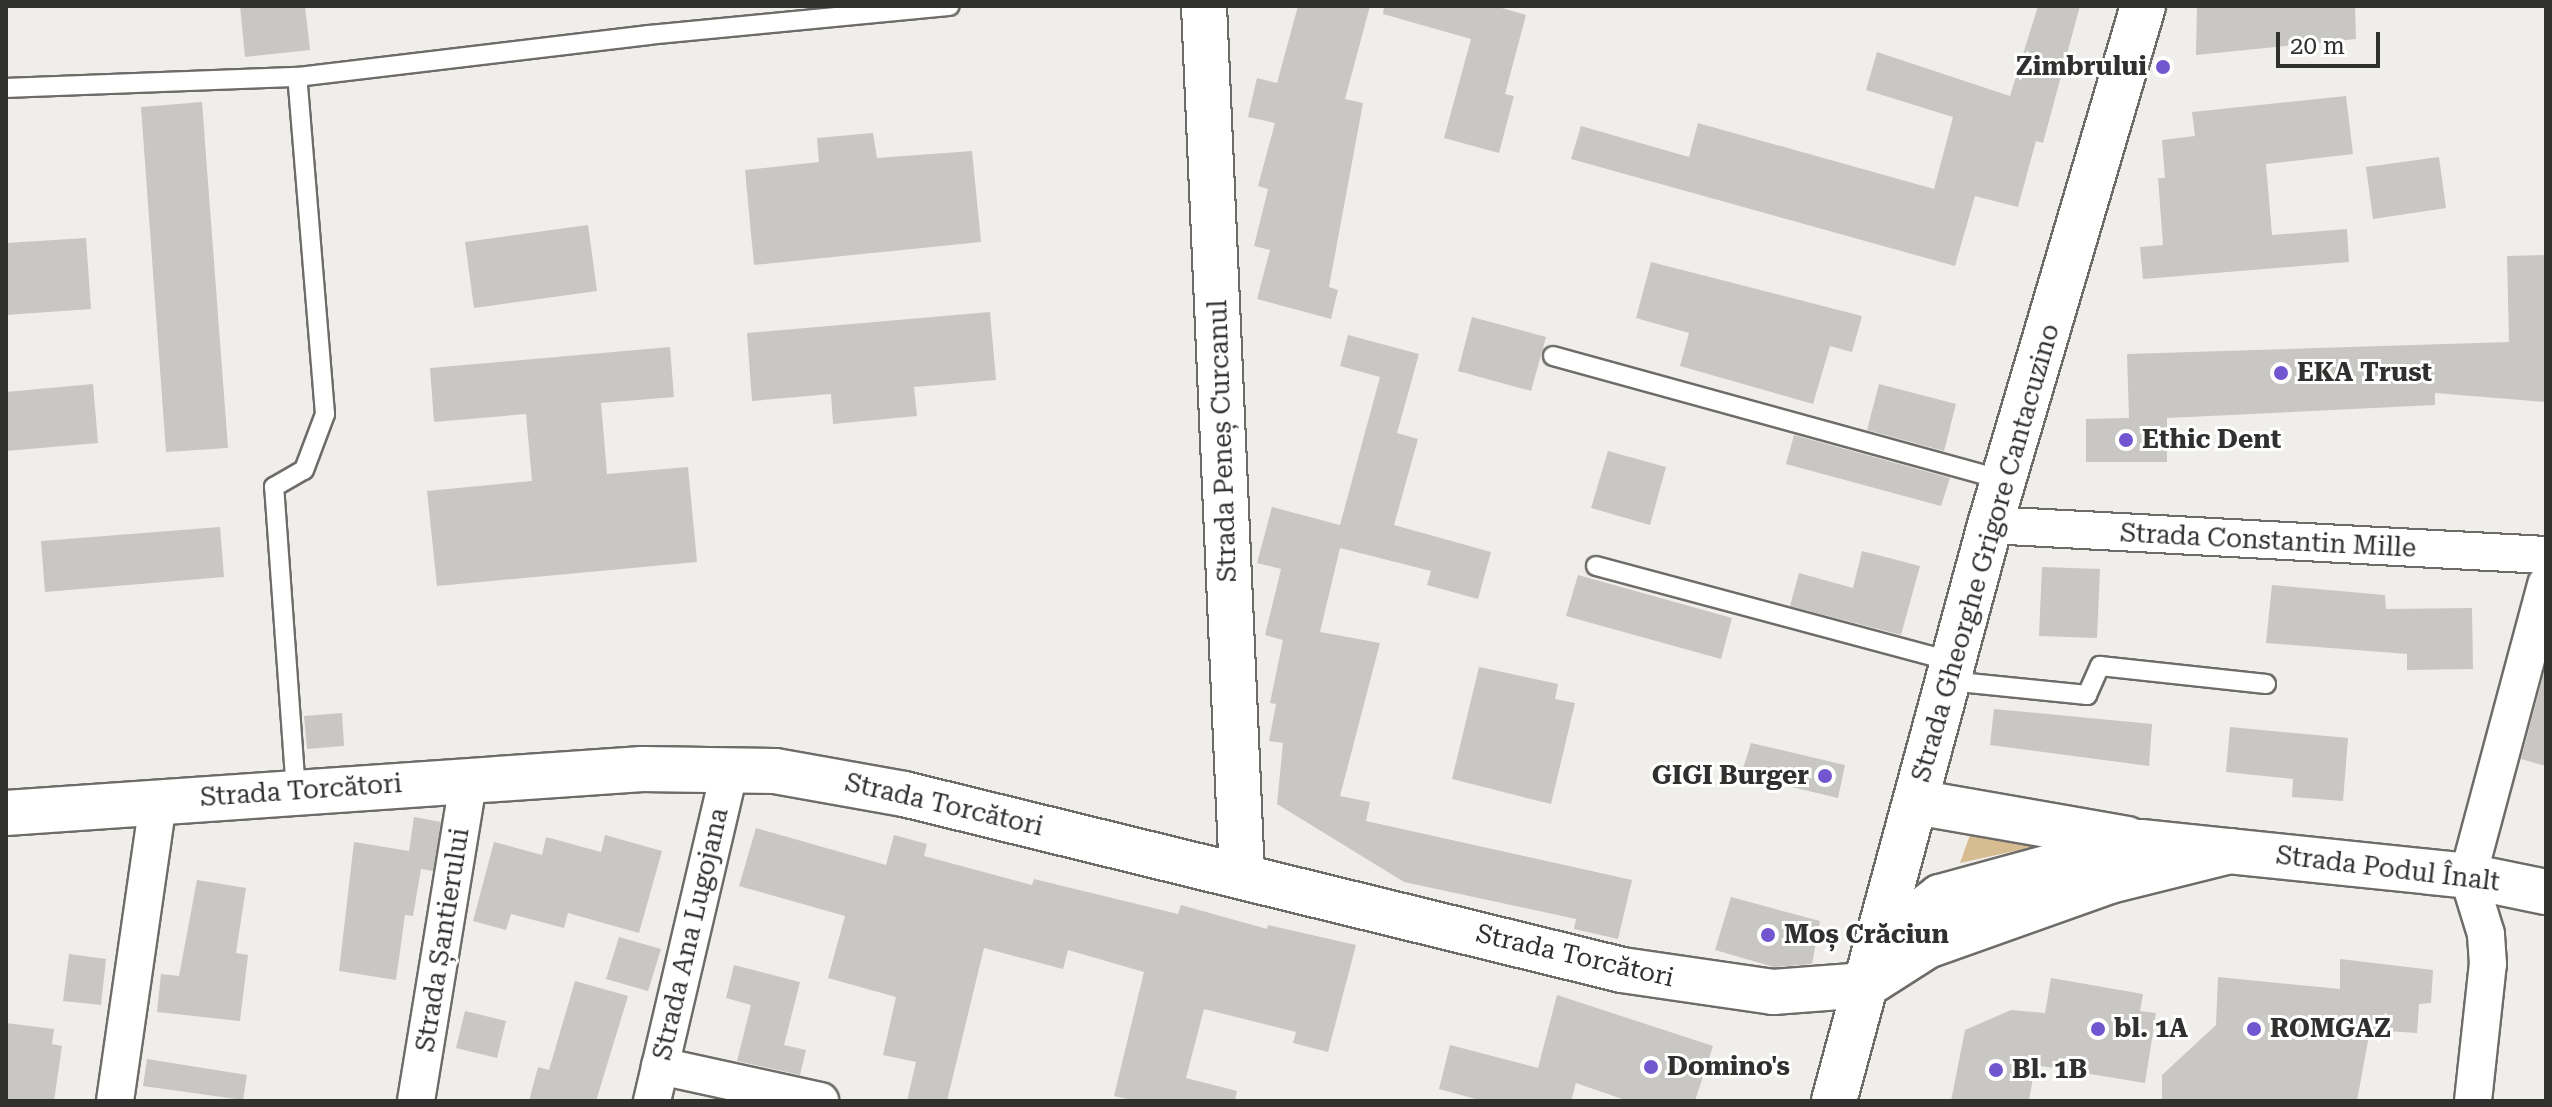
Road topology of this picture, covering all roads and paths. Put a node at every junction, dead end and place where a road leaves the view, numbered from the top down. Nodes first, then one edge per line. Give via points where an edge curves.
1 (950, 6) edge
2 (1204, 6) edge
3 (2143, 6) edge
4 (297, 77) junction
5 (6, 88) edge
6 (1553, 356) dead end
7 (2003, 480) junction
8 (1990, 525) junction
9 (2546, 555) edge
10 (1596, 566) dead end
11 (2546, 584) edge
12 (1951, 672) junction
13 (2266, 684) dead end
14 (730, 768) junction
15 (469, 779) junction
16 (296, 792) junction
17 (158, 801) junction
18 (1916, 802) junction
19 (6, 813) edge
20 (2141, 842) junction
21 (2230, 851) junction
22 (1242, 875) junction
23 (2468, 876) junction
24 (2546, 892) edge
25 (1866, 985) junction
26 (660, 1066) junction
27 (115, 1101) edge
28 (416, 1101) edge
29 (652, 1101) edge
30 (820, 1101) edge
31 (1834, 1101) edge
32 (2473, 1101) edge

1 - 4 lane
2 - 22 street, Strada Peneș Curcanul
3 - 7 street, Strada Gheorghe Grigore Cantacuzino
4 - 5 lane
4 - 16 lane via 325,414 304,470 274,487
6 - 7 lane
7 - 8 street, Strada Gheorghe Grigore Cantacuzino
8 - 9 street, Strada Constantin Mille
8 - 12 street, Strada Gheorghe Grigore Cantacuzino
10 - 12 lane
11 - 23 street
12 - 13 lane via 2087,695 2100,666
12 - 18 street, Strada Gheorghe Grigore Cantacuzino
14 - 15 street, Strada Torcători
14 - 22 street, Strada Torcători via 904,794
14 - 26 street, Strada Ana Lugojana
15 - 16 street, Strada Torcători
15 - 28 street, Strada Șantierului
16 - 17 street, Strada Torcători
17 - 19 street, Strada Torcători
17 - 27 street
18 - 20 street
18 - 25 street, Strada Gheorghe Grigore Cantacuzino
20 - 21 street, Strada Podul Înalt
20 - 25 street, Strada Podul Înalt via 1940,897 1906,923
21 - 23 street, Strada Podul Înalt
21 - 25 street, Strada Podul Înalt via 2110,881 1927,946
22 - 25 street, Strada Torcători via 1622,970 1773,992
23 - 24 street, Strada Podul Înalt
23 - 32 street via 2486,934 2488,964
25 - 31 street, Strada Gheorghe Grigore Cantacuzino
26 - 29 street, Strada Ana Lugojana
26 - 30 street

